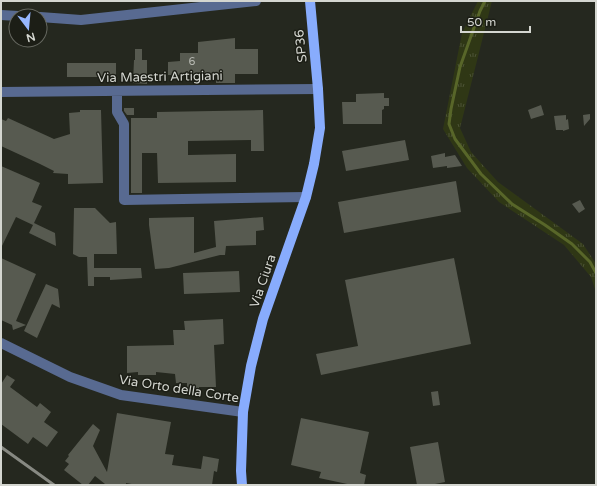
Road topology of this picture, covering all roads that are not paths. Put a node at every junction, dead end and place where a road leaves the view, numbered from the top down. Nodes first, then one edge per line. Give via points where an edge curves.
1 (256, 1) edge
2 (310, 1) edge
3 (48, 18) edge
4 (318, 88) junction
5 (117, 91) junction
6 (1, 92) edge
7 (306, 197) junction
8 (1, 343) edge
9 (243, 412) junction
10 (242, 485) edge

1 - 3 street via 81,20
2 - 4 main road, SP36 / SP36
4 - 5 street, Via Maestri Artigiani
4 - 7 main road, Via Ciura via 320,128
5 - 6 street, Via Maestri Artigiani
5 - 7 street via 117,112 124,124 124,200
7 - 9 main road, Via Ciura via 263,320
8 - 9 street, Via Orto della Corte via 70,377 121,395
9 - 10 main road, Via Ciura

